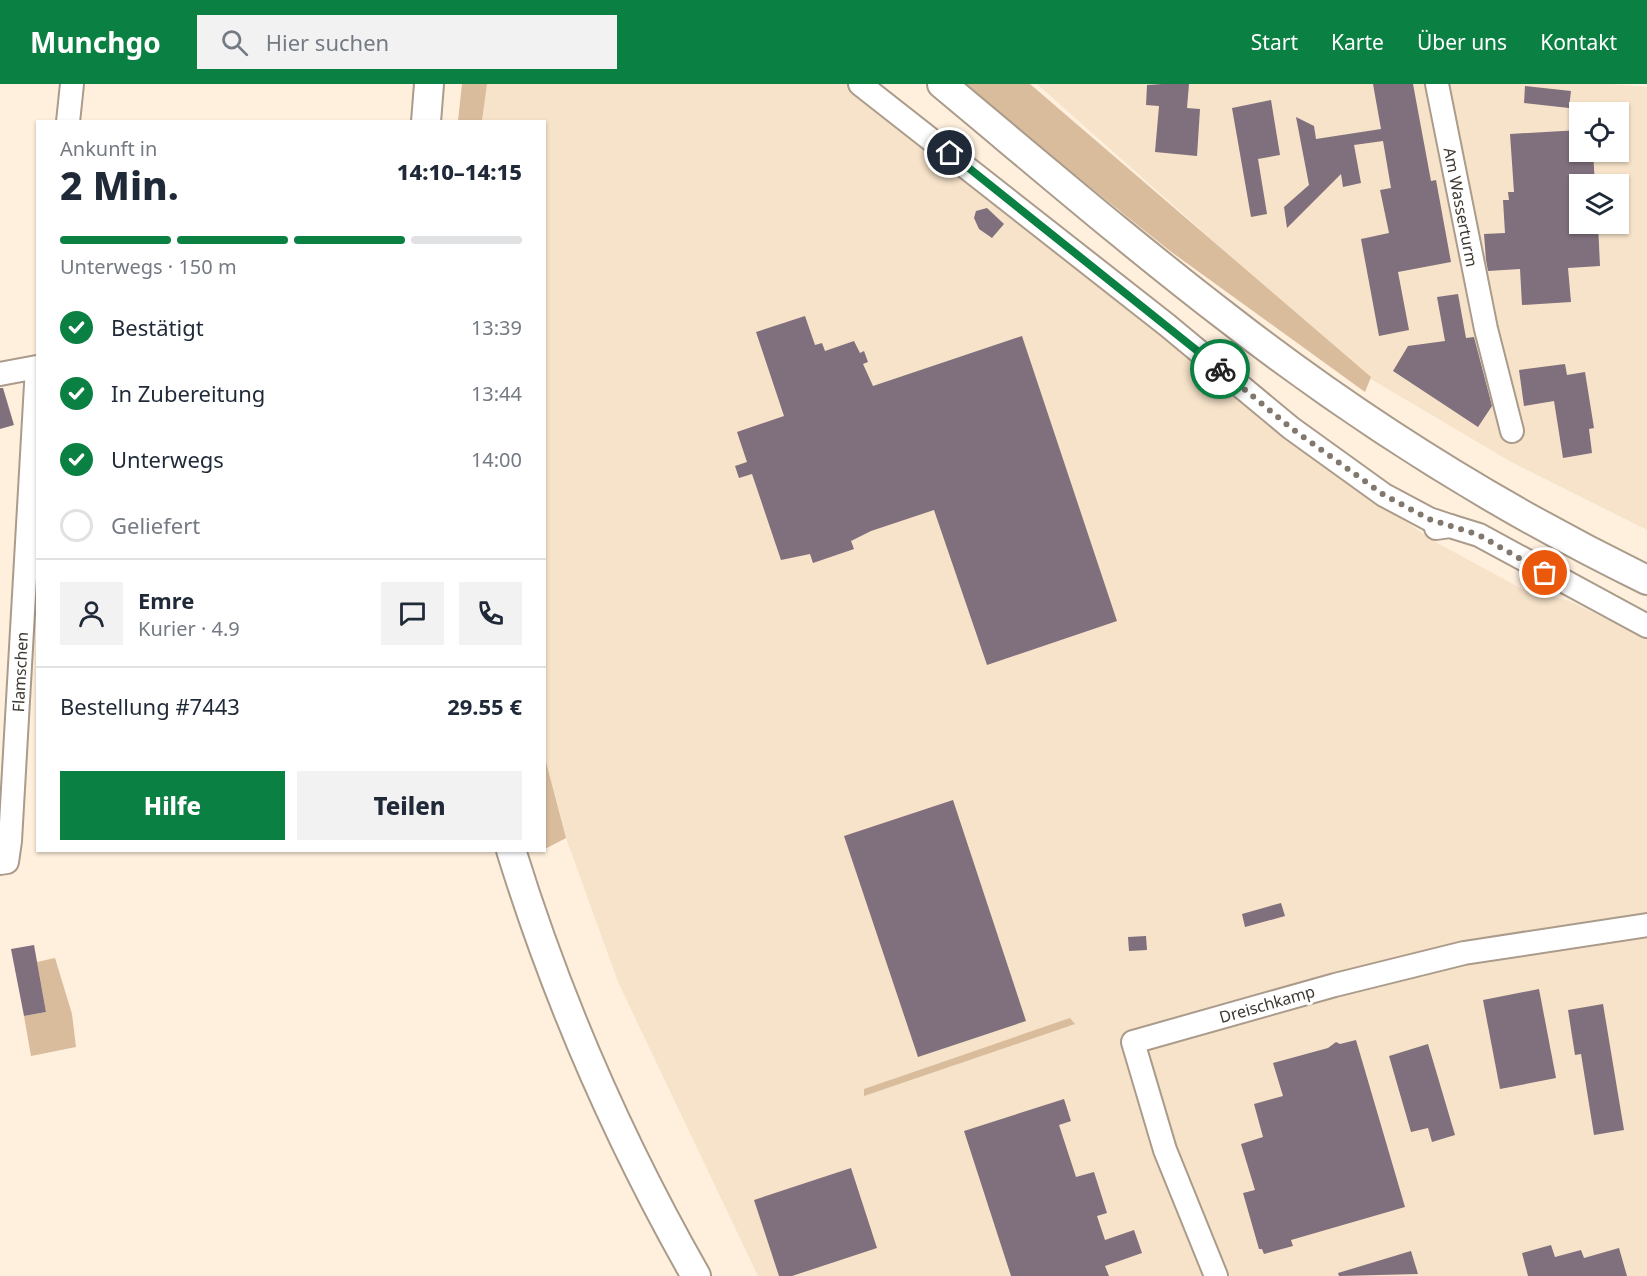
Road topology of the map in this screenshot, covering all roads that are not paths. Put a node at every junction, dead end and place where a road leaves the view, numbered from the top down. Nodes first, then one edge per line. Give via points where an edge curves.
1 (72, 84) edge
2 (429, 84) edge
3 (860, 84) edge
4 (942, 84) edge
5 (1437, 84) edge
6 (68, 120) edge
7 (426, 120) edge
8 (36, 367) edge
9 (0, 374) edge
10 (36, 385) edge
11 (1512, 431) dead end
12 (1647, 580) edge
13 (1647, 626) edge
14 (512, 852) edge
15 (0, 863) edge
16 (1647, 925) edge
17 (696, 1276) edge
18 (1216, 1276) edge

1 - 6 street
2 - 7 main road
3 - 13 street via 1158,318 1291,428 1384,495 1440,529 1479,535
4 - 12 main road via 1160,264 1299,371 1482,492
5 - 11 street, Am Wasserturm via 1486,329
8 - 9 street, Flamschen
10 - 15 street, Flamschen via 10,841 7,862
14 - 17 main road via 546,955 593,1073
16 - 18 street, Dreischkamp via 1464,953 1133,1042 1165,1150

